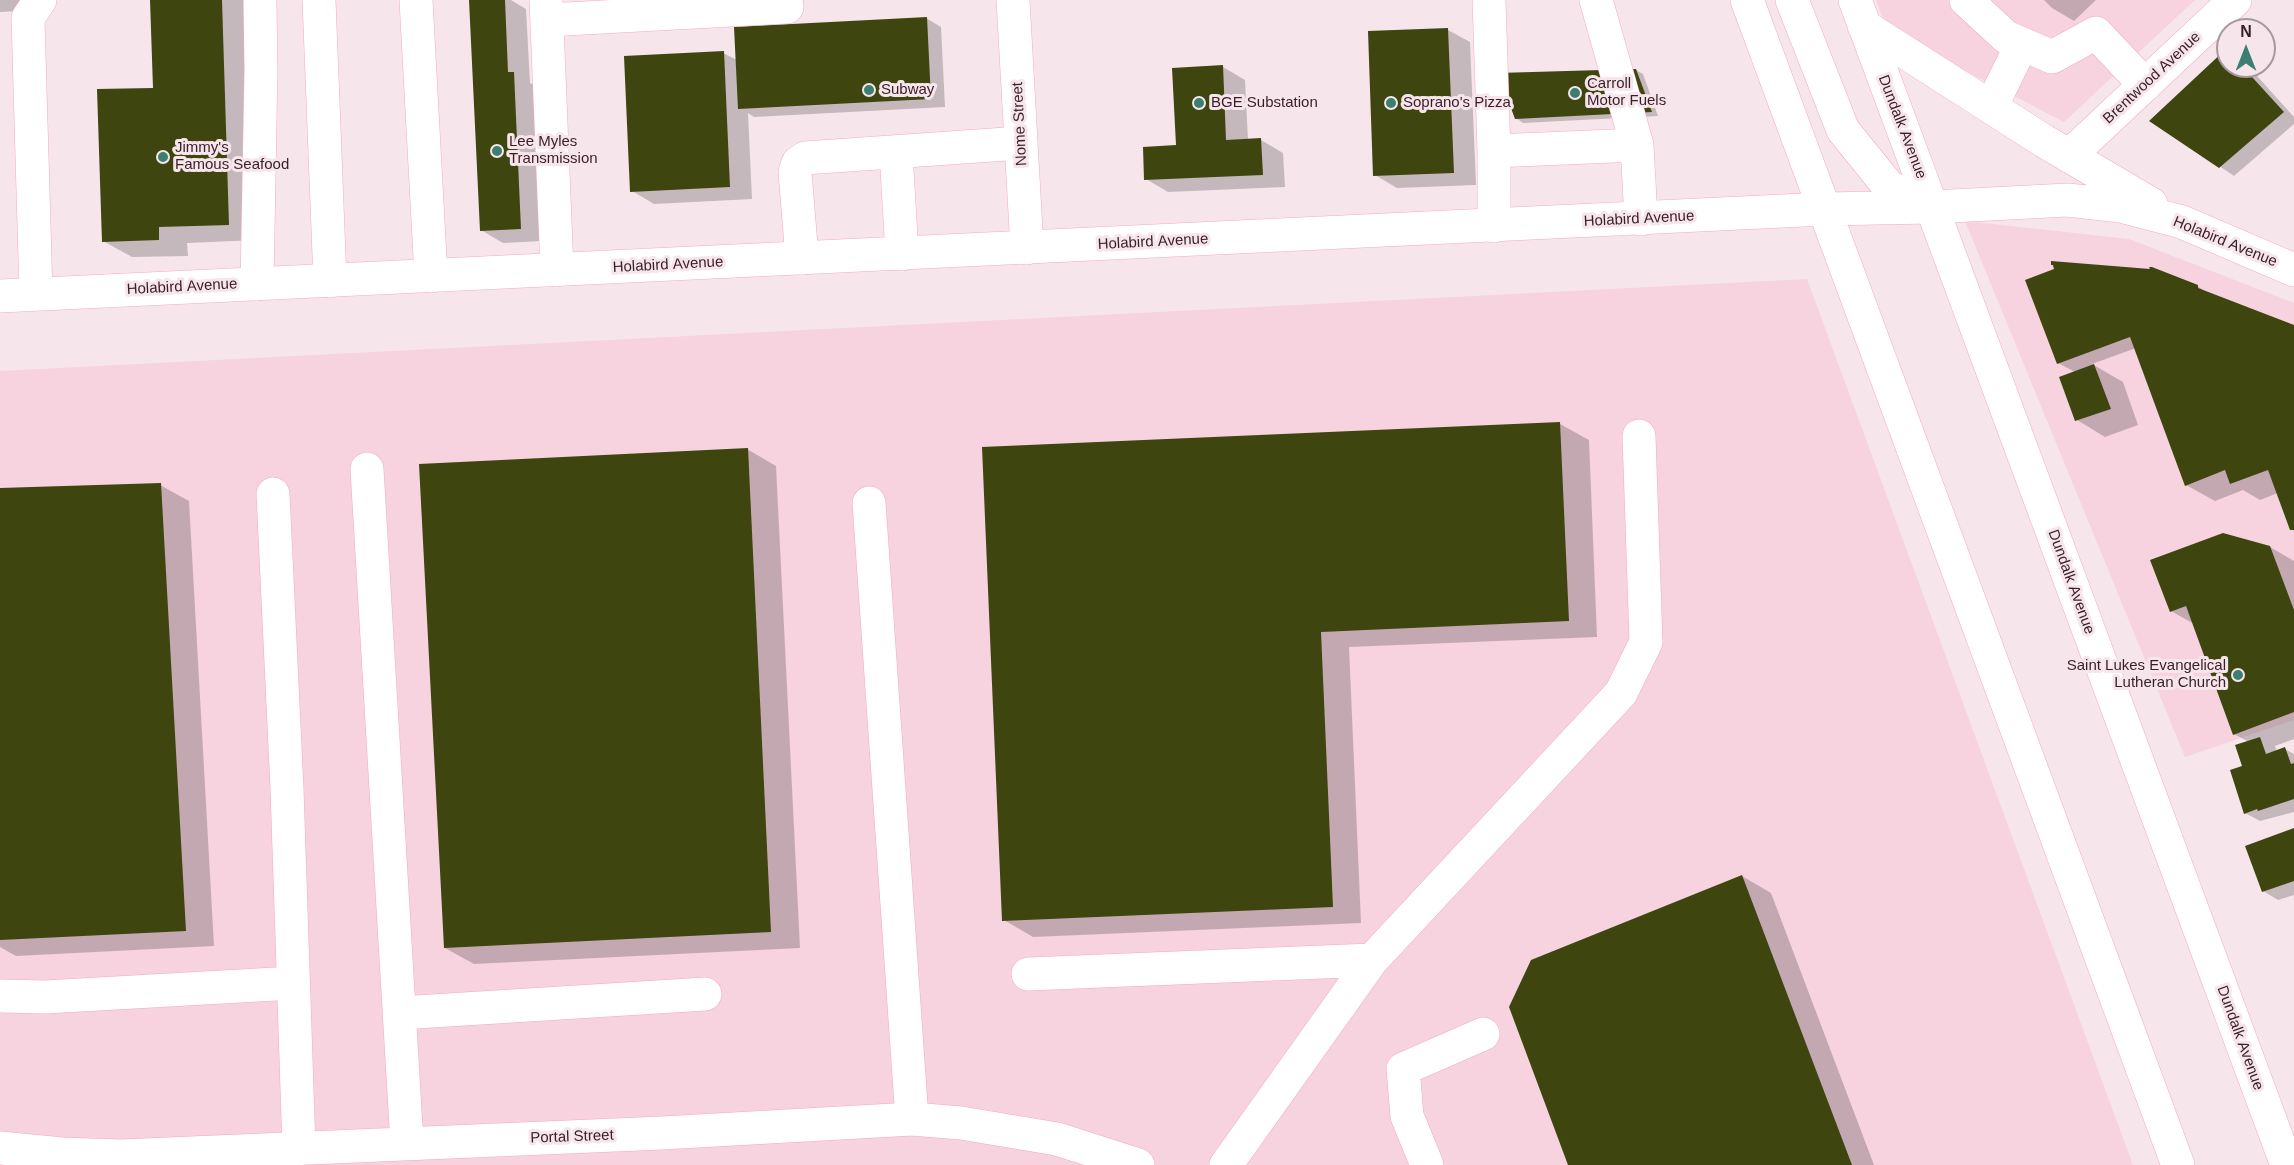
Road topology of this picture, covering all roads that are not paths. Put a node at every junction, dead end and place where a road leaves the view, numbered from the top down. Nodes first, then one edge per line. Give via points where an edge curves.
1 (40, 0) edge
2 (260, 0) edge
3 (319, 0) edge
4 (416, 0) edge
5 (786, 0) edge
6 (1013, 0) edge
7 (1489, 0) edge
8 (1596, 0) edge
9 (1747, 0) edge
10 (1792, 0) edge
11 (1966, 0) edge
12 (2216, 6) edge
13 (547, 10) edge
14 (1859, 13) edge
15 (2022, 44) junction
16 (2145, 85) junction
17 (1991, 107) junction
18 (1021, 143) junction
19 (1637, 145) junction
20 (1494, 151) junction
21 (896, 152) junction
22 (2069, 156) junction
23 (1932, 207) junction
24 (1825, 209) junction
25 (1641, 219) junction
26 (2182, 222) junction
27 (1494, 226) junction
28 (1027, 248) junction
29 (902, 254) junction
30 (802, 258) junction
31 (557, 270) junction
32 (2294, 270) edge
33 (431, 276) junction
34 (330, 281) junction
35 (257, 284) junction
36 (36, 294) junction
37 (0, 296) edge
38 (1639, 436) dead end
39 (367, 468) dead end
40 (273, 494) dead end
41 (869, 503) dead end
42 (1372, 960) junction
43 (1028, 974) dead end
44 (293, 983) junction
45 (705, 994) dead end
46 (0, 996) edge
47 (400, 1013) junction
48 (1483, 1034) dead end
49 (912, 1119) junction
50 (408, 1144) junction
51 (0, 1148) edge
52 (298, 1149) junction
53 (349, 1156) edge
54 (120, 1161) edge
55 (1138, 1165) edge
56 (1226, 1165) edge
57 (1427, 1165) edge
58 (2178, 1165) edge
59 (2287, 1165) edge

1 - 36 main road via 28,18
2 - 35 main road
3 - 34 main road
4 - 33 main road
5 - 13 main road via 787,7
6 - 18 main road, Nome Street
7 - 20 main road
8 - 19 main road
9 - 24 main road
10 - 23 main road via 1843,130 1888,187
11 - 15 main road via 2006,37
12 - 16 main road, Brentwood Avenue
13 - 31 main road
14 - 17 main road
14 - 23 main road, Dundalk Avenue
15 - 16 main road via 2052,57 2096,33
15 - 17 main road
16 - 22 main road, Brentwood Avenue
17 - 22 main road
18 - 21 main road
18 - 28 main road, Nome Street
19 - 20 main road
19 - 25 main road
20 - 27 main road
21 - 29 main road
21 - 30 main road via 805,158 798,164 795,172
22 - 26 main road
23 - 24 main road, Holabird Avenue
23 - 26 main road, Holabird Avenue via 2068,200 2121,206
23 - 59 main road, Dundalk Avenue
24 - 25 main road, Holabird Avenue
24 - 58 main road
25 - 27 main road, Holabird Avenue
26 - 32 main road, Holabird Avenue
27 - 28 main road, Holabird Avenue
28 - 29 main road, Holabird Avenue
29 - 30 main road, Holabird Avenue
30 - 31 main road, Holabird Avenue
31 - 33 main road, Holabird Avenue
33 - 34 main road, Holabird Avenue
34 - 35 main road, Holabird Avenue
35 - 36 main road, Holabird Avenue
36 - 37 main road, Holabird Avenue
38 - 42 main road via 1646,642 1621,693
39 - 47 main road
40 - 44 main road
41 - 49 main road
42 - 43 main road
42 - 56 main road
44 - 46 main road
44 - 52 main road
45 - 47 main road
47 - 50 main road
48 - 57 main road via 1403,1069 1407,1116
49 - 50 main road, Portal Street
49 - 55 main road, Portal Street via 1057,1139
50 - 53 main road, Portal Street
51 - 54 main road, Portal Street
52 - 53 main road, Portal Street
52 - 54 main road, Portal Street

